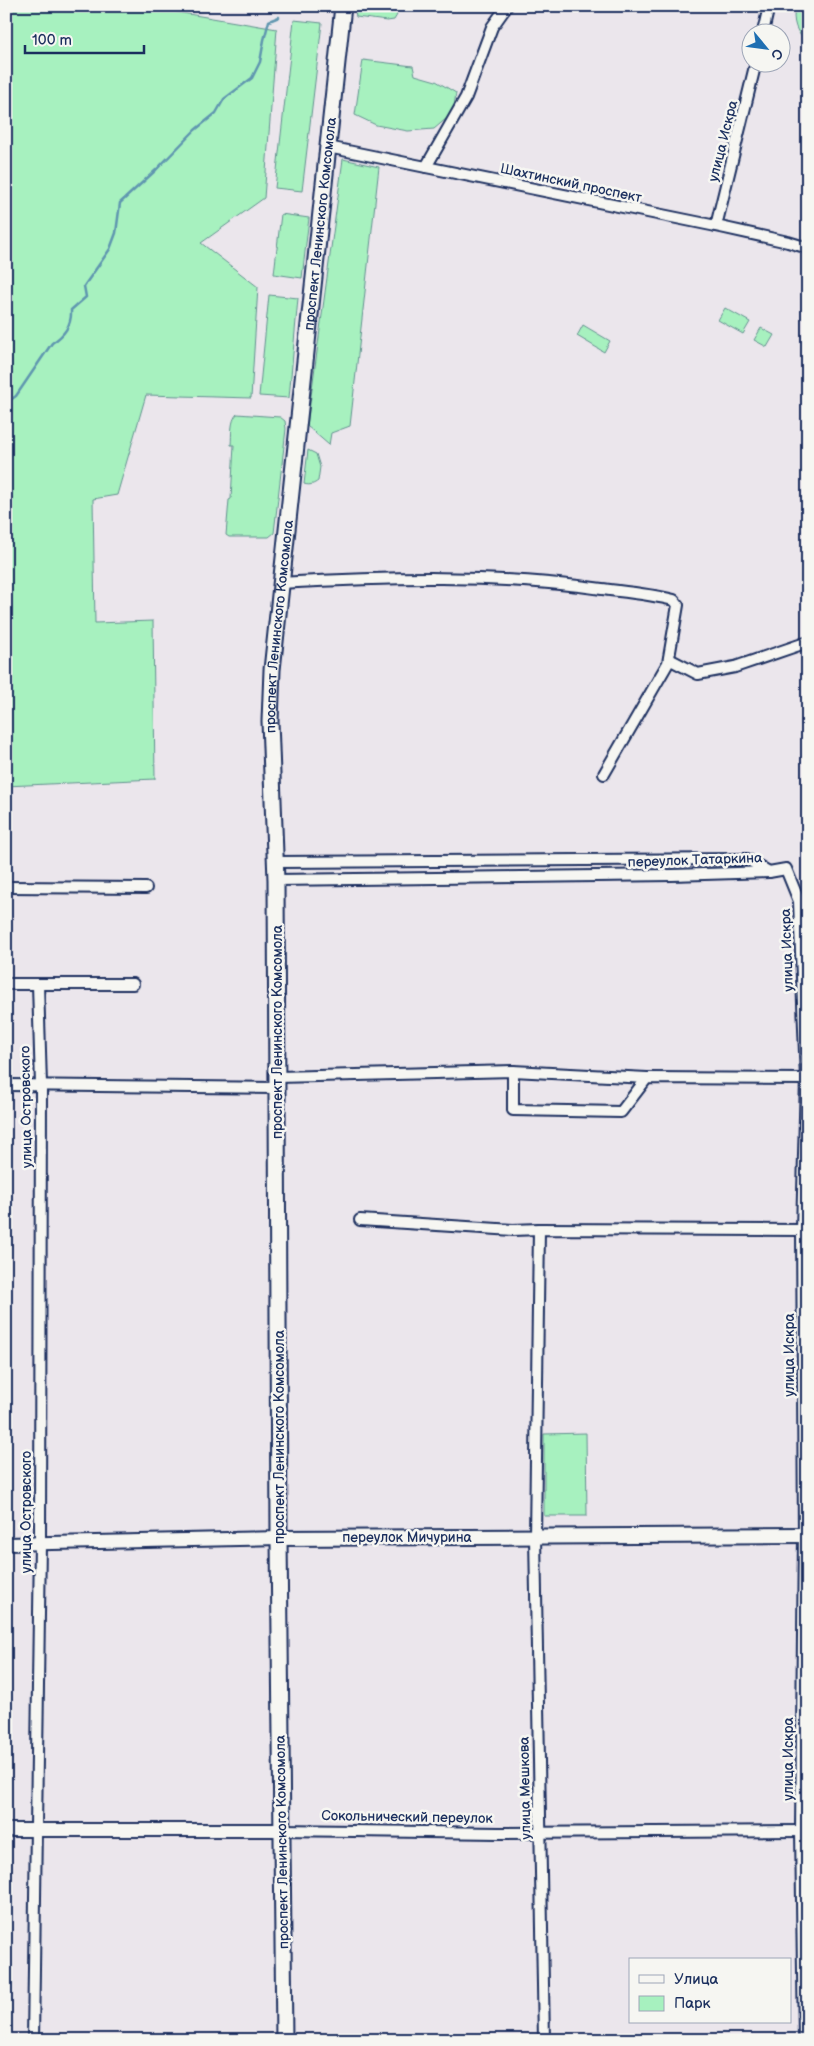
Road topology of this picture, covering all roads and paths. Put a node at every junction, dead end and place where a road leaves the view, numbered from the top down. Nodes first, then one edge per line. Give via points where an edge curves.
1 (343, 6) edge
2 (507, 6) edge
3 (769, 6) edge
4 (765, 22) edge
5 (754, 72) edge
6 (328, 147) junction
7 (426, 167) junction
8 (716, 226) junction
9 (808, 248) edge
10 (280, 583) junction
11 (808, 642) edge
12 (669, 659) junction
13 (604, 774) dead end
14 (276, 862) junction
15 (769, 872) junction
16 (276, 880) junction
17 (6, 887) edge
18 (146, 888) dead end
19 (6, 984) edge
20 (38, 984) junction
21 (133, 984) dead end
22 (513, 1071) junction
23 (647, 1078) junction
24 (806, 1079) junction
25 (278, 1083) junction
26 (6, 1085) edge
27 (41, 1085) junction
28 (360, 1220) dead end
29 (540, 1229) junction
30 (802, 1230) junction
31 (806, 1535) edge
32 (535, 1537) junction
33 (279, 1538) junction
34 (40, 1543) junction
35 (6, 1544) edge
36 (805, 1727) edge
37 (6, 1830) edge
38 (35, 1830) junction
39 (281, 1830) junction
40 (804, 1831) edge
41 (539, 1832) junction
42 (33, 2040) edge
43 (284, 2040) edge
44 (544, 2040) edge
45 (804, 2040) edge

1 - 6 main road, проспект Ленинского Комсомола
2 - 7 street via 492,27 466,97
3 - 4 street
5 - 8 street, улица Искра
6 - 7 street, Шахтинский проспект
6 - 10 main road, проспект Ленинского Комсомола
7 - 8 street, Шахтинский проспект
8 - 9 street, Шахтинский проспект
10 - 12 street via 463,577 568,584 665,598 674,600 678,606
10 - 14 main road, проспект Ленинского Комсомола via 270,712
11 - 12 street via 735,668 698,674
12 - 13 street
14 - 15 street, переулок Татаркина via 747,859
14 - 16 main road, проспект Ленинского Комсомола
15 - 16 street, переулок Татаркина
15 - 24 street, улица Искра via 786,869 800,901
16 - 25 main road, проспект Ленинского Комсомола
17 - 18 street
19 - 20 street
20 - 21 street
20 - 27 street, улица Островского
22 - 23 street
22 - 23 street via 513,1110 621,1112
22 - 25 street
23 - 24 street
24 - 30 street, улица Искра
25 - 27 street
25 - 33 main road, проспект Ленинского Комсомола
26 - 27 street
27 - 34 street, улица Островского
28 - 29 street
29 - 30 street
29 - 32 street, улица Мешкова
30 - 31 street, улица Искра
31 - 32 main road, переулок Мичурина
31 - 36 street, улица Искра
32 - 33 main road, переулок Мичурина
32 - 41 street, улица Мешкова
33 - 34 street, переулок Мичурина
33 - 39 main road, проспект Ленинского Комсомола
34 - 35 street, переулок Мичурина
34 - 38 street, улица Островского
36 - 40 street, улица Искра
37 - 38 street, Сокольнический переулок
38 - 39 street, Сокольнический переулок
38 - 42 street, улица Островского
39 - 41 street, Сокольнический переулок
39 - 43 main road, проспект Ленинского Комсомола
40 - 41 street, Сокольнический переулок
40 - 45 street, улица Искра
41 - 44 street, улица Мешкова

